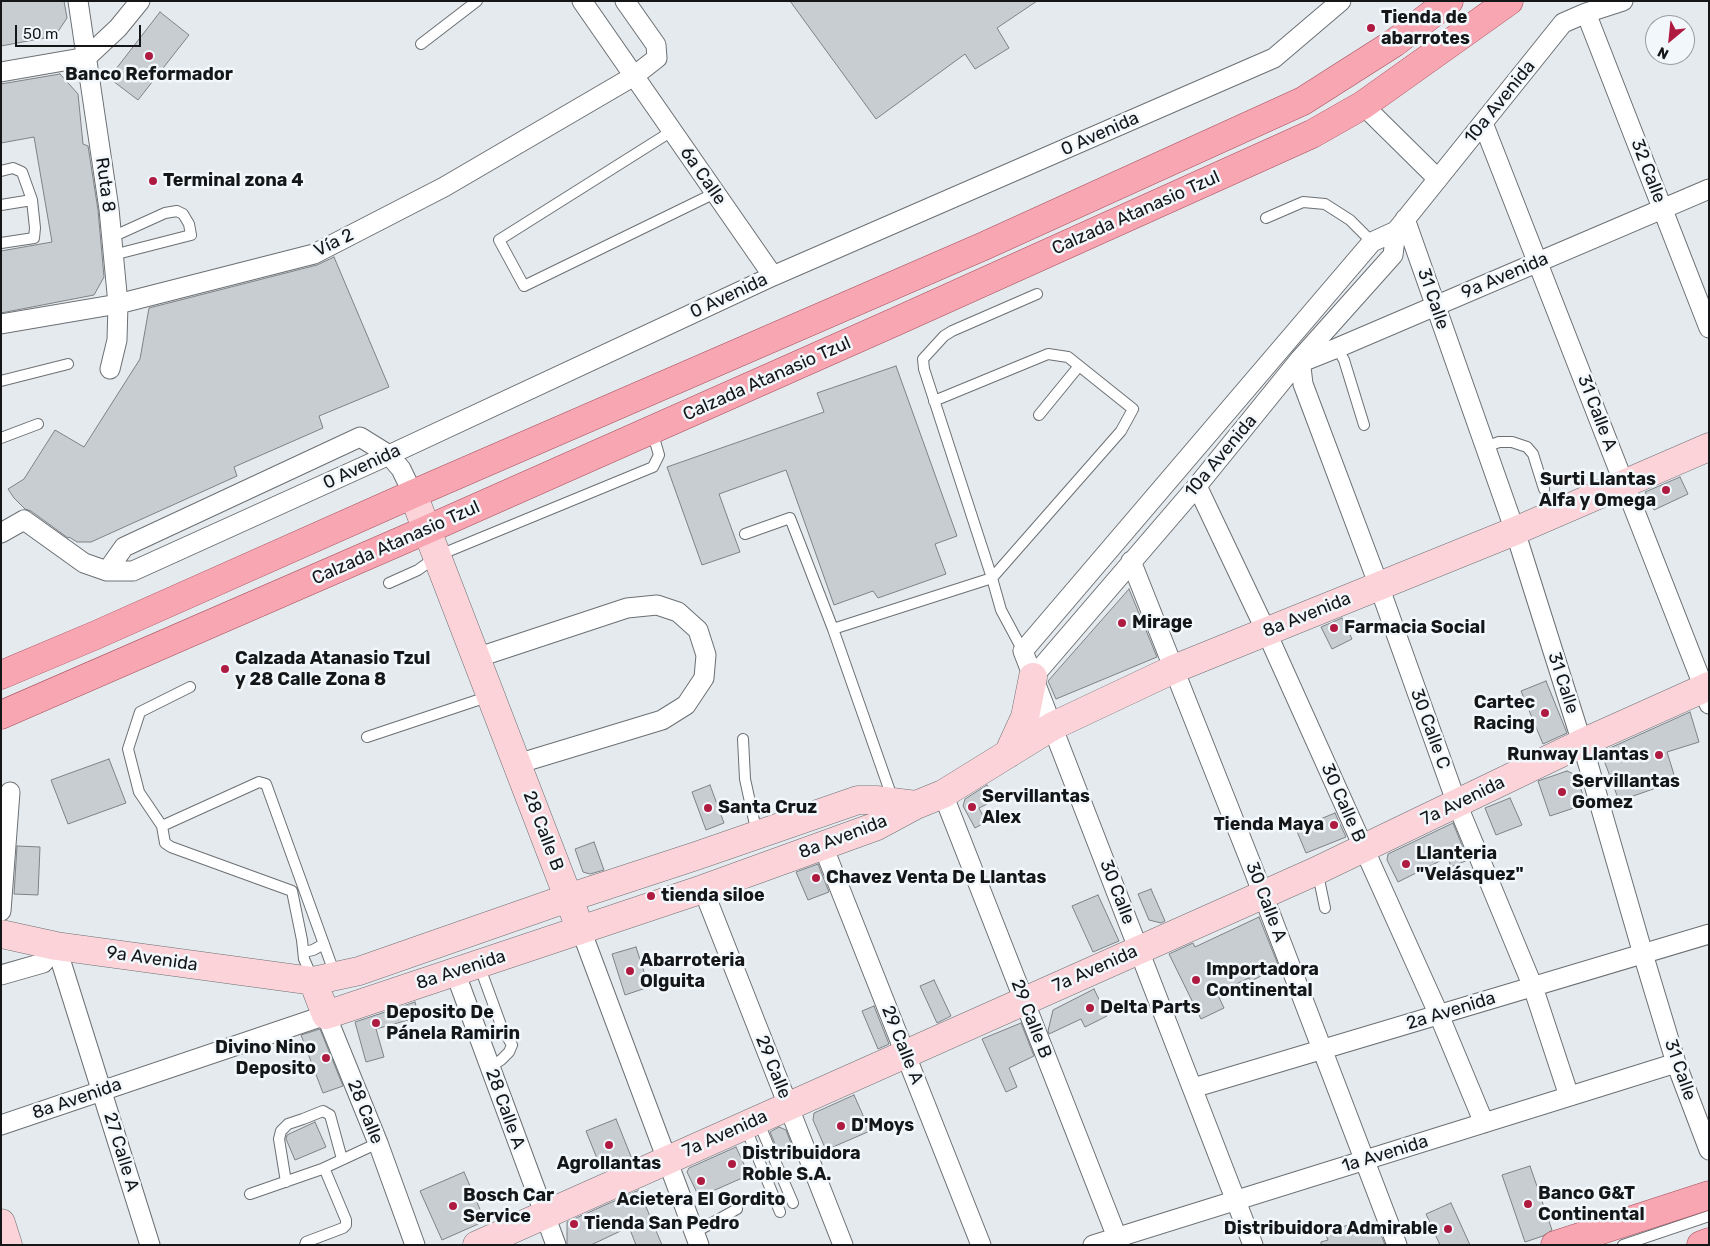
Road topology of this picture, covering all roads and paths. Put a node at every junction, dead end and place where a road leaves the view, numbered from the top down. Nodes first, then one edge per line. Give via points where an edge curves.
1 (78, 1) edge
2 (140, 1) edge
3 (477, 1) edge
4 (582, 1) edge
5 (625, 1) edge
6 (1340, 1) edge
7 (1449, 1) edge
8 (1510, 1) edge
9 (1623, 1) edge
10 (1586, 13) junction
11 (421, 44) dead end
12 (87, 57) junction
13 (1, 72) edge
14 (634, 76) junction
15 (1363, 106) junction
16 (1483, 123) junction
17 (672, 131) junction
18 (1, 171) edge
19 (1438, 179) junction
20 (1709, 189) edge
21 (715, 193) junction
22 (32, 200) junction
23 (1, 205) edge
24 (1662, 209) junction
25 (1266, 218) dead end
26 (1401, 225) junction
27 (1372, 242) junction
28 (1, 243) edge
29 (112, 246) junction
30 (1538, 262) junction
31 (773, 276) junction
32 (1038, 294) dead end
33 (118, 304) junction
34 (1436, 305) junction
35 (1, 324) edge
36 (1709, 328) edge
37 (1337, 348) junction
38 (1300, 359) junction
39 (68, 364) dead end
40 (1079, 366) junction
41 (110, 369) dead end
42 (1, 381) edge
43 (934, 401) junction
44 (1039, 416) dead end
45 (38, 424) dead end
46 (1364, 425) dead end
47 (652, 430) junction
48 (360, 437) joint
49 (1, 438) edge
50 (1709, 447) edge
51 (1485, 448) junction
52 (389, 455) junction
53 (1624, 483) junction
54 (1197, 486) junction
55 (1544, 488) dead end
56 (413, 494) junction
57 (426, 530) junction
58 (1515, 531) junction
59 (1, 533) edge
60 (745, 534) dead end
61 (437, 556) junction
62 (1132, 561) junction
63 (107, 571) junction
64 (992, 578) junction
65 (389, 583) dead end
66 (1379, 586) junction
67 (833, 629) junction
68 (1266, 631) junction
69 (1023, 651) junction
70 (476, 658) junction
71 (1174, 669) junction
72 (1, 675) edge
73 (1033, 677) junction
74 (190, 687) dead end
75 (1707, 692) edge
76 (490, 695) junction
77 (1, 715) edge
78 (1053, 726) junction
79 (367, 737) dead end
80 (743, 739) dead end
81 (1582, 743) junction
82 (1008, 754) junction
83 (517, 764) junction
84 (10, 792) dead end
85 (943, 794) junction
86 (1457, 804) junction
87 (903, 807) junction
88 (162, 826) junction
89 (757, 835) junction
90 (823, 846) junction
91 (1364, 849) junction
92 (1314, 872) junction
93 (703, 889) junction
94 (1263, 894) junction
95 (568, 898) junction
96 (1326, 908) dead end
97 (1, 912) edge
98 (581, 930) junction
99 (1, 934) edge
100 (1709, 934) edge
101 (324, 944) junction
102 (56, 946) junction
103 (1140, 949) junction
104 (304, 952) junction
105 (1643, 954) junction
106 (467, 968) junction
107 (1, 975) edge
108 (325, 978) junction
109 (1533, 987) junction
110 (1024, 1000) junction
111 (326, 1015) junction
112 (1439, 1015) junction
113 (1323, 1050) junction
114 (905, 1053) junction
115 (1676, 1063) junction
116 (490, 1067) junction
117 (1193, 1088) junction
118 (101, 1090) junction
119 (1569, 1096) junction
120 (788, 1105) junction
121 (751, 1122) junction
122 (1484, 1123) junction
123 (1, 1126) edge
124 (378, 1142) junction
125 (1709, 1150) edge
126 (342, 1159) junction
127 (667, 1160) junction
128 (1365, 1160) junction
129 (322, 1169) junction
130 (286, 1182) junction
131 (250, 1194) dead end
132 (1709, 1195) edge
133 (1236, 1200) junction
134 (793, 1203) dead end
135 (737, 1209) dead end
136 (780, 1212) dead end
137 (544, 1216) junction
138 (1709, 1216) edge
139 (1, 1223) edge
140 (697, 1239) edge
141 (1118, 1241) edge
142 (1709, 1242) edge
143 (8, 1245) edge
144 (150, 1245) edge
145 (305, 1245) edge
146 (415, 1245) edge
147 (477, 1245) edge
148 (556, 1245) edge
149 (843, 1245) edge
150 (982, 1245) edge
151 (1093, 1245) edge
152 (1253, 1245) edge
153 (1397, 1245) edge
154 (1555, 1245) edge
155 (1623, 1245) edge
156 (1701, 1245) edge

1 - 12 street, Ruta 8
2 - 12 street via 118,28
3 - 11 lane
4 - 14 street, 6a Calle
5 - 14 street via 656,45 657,58
6 - 31 street, 0 Avenida via 1274,58
7 - 56 main road, Calzada Atanasio Tzul via 1394,43 1303,101 984,246
8 - 15 main road, Calzada Atanasio Tzul
9 - 10 street, 10a Avenida
10 - 16 street, 10a Avenida via 1563,23
10 - 24 street, 32 Calle
12 - 13 street
12 - 29 street, Ruta 8
14 - 17 street, 6a Calle
14 - 33 street, Vía 2 via 444,187 314,254
15 - 19 street
15 - 47 main road, Calzada Atanasio Tzul via 1312,134
16 - 19 street, 10a Avenida
16 - 30 street, 31 Calle A
17 - 21 street, 6a Calle
17 - 21 lane via 499,240 524,286
18 - 22 lane via 13,168 22,172
19 - 26 street, 10a Avenida
20 - 24 street, 9a Avenida
21 - 31 street, 6a Calle
22 - 23 lane
22 - 28 lane via 34,238
24 - 30 street, 9a Avenida
24 - 36 street, 32 Calle
25 - 27 lane via 1303,202 1325,204 1350,220
26 - 27 street, 10a Avenida
26 - 34 street, 31 Calle
26 - 38 street, 10a Avenida via 1393,255
27 - 69 street, 10a Avenida
29 - 29 lane via 191,235 189,224 176,210
29 - 33 street, Ruta 8
30 - 34 street, 9a Avenida
30 - 53 street, 31 Calle A
31 - 52 street, 0 Avenida
32 - 43 lane via 960,326 944,336 923,359
33 - 35 street, Vía 2
33 - 41 street, Ruta 8 via 117,340
34 - 37 street, 9a Avenida
34 - 51 street, 31 Calle
37 - 38 street, 9a Avenida via 1307,360
37 - 46 lane via 1344,360
38 - 54 street, 10a Avenida
38 - 66 street, 30 Calle C via 1303,384
39 - 42 lane
40 - 43 lane via 1068,357 1048,354
40 - 44 lane
40 - 64 lane via 1133,410 1121,431
43 - 64 lane
45 - 49 lane
47 - 57 main road, Calzada Atanasio Tzul
47 - 61 lane via 659,455 653,467
48 - 52 street, 28 Calle B
48 - 63 street, 0 Avenida via 124,547
50 - 53 main road, 8a Avenida
51 - 55 lane via 1499,442 1527,447 1533,454
51 - 58 street, 31 Calle
52 - 56 street, 28 Calle B via 401,469
52 - 63 street, 0 Avenida via 133,571
53 - 58 main road, 8a Avenida
53 - 75 street, 31 Calle A
54 - 62 street, 10a Avenida
54 - 68 street, 30 Calle B
56 - 57 main road, 28 Calle B
56 - 72 main road, Calzada Atanasio Tzul
57 - 61 main road, 28 Calle B
57 - 77 main road, Calzada Atanasio Tzul
58 - 66 main road, 8a Avenida
58 - 81 street, 31 Calle
59 - 63 street, 0 Avenida via 24,520 84,563
60 - 67 lane via 790,518
61 - 65 lane via 418,570
61 - 70 main road, 28 Calle B
62 - 71 street, 30 Calle A
62 - 73 street, 10a Avenida
64 - 67 lane
64 - 69 lane via 1001,610
66 - 68 main road, 8a Avenida
66 - 86 street, 30 Calle C
67 - 87 lane
68 - 71 main road, 8a Avenida
68 - 91 street, 30 Calle B
69 - 73 street, 30 Calle
70 - 76 main road, 28 Calle B
70 - 83 street via 627,608 656,605 678,612 698,630 706,655 704,678 686,705 662,720
71 - 78 main road, 8a Avenida
71 - 94 street, 30 Calle A
73 - 78 street, 30 Calle
73 - 82 main road via 1025,717
74 - 88 lane via 140,712 128,749 139,792
75 - 81 main road, 7a Avenida
76 - 79 lane
76 - 83 main road, 28 Calle B
78 - 82 main road, 8a Avenida
78 - 103 street, 30 Calle
80 - 89 lane via 745,779
81 - 86 main road, 7a Avenida
81 - 105 street, 31 Calle
82 - 85 main road, 8a Avenida
83 - 95 main road, 28 Calle B
84 - 97 street
85 - 87 main road, 8a Avenida
85 - 110 street, 29 Calle B
86 - 91 main road, 7a Avenida
86 - 109 street, 30 Calle C
87 - 89 main road, 8a Avenida via 858,800
87 - 90 main road, 8a Avenida via 877,826
88 - 101 lane via 259,782 266,784
88 - 104 lane via 165,843 171,847 292,891
89 - 95 main road, 8a Avenida
90 - 93 main road, 8a Avenida
90 - 114 street, 29 Calle A
91 - 92 main road, 7a Avenida
91 - 112 street, 30 Calle B
92 - 94 main road, 7a Avenida
92 - 96 lane
93 - 98 main road, 8a Avenida
93 - 120 street, 29 Calle
94 - 103 main road, 7a Avenida
94 - 113 street, 30 Calle A
95 - 98 main road, 28 Calle B
95 - 108 main road, 8a Avenida via 359,971
98 - 106 main road, 8a Avenida
98 - 127 street, 28 Calle B
99 - 102 main road, 9a Avenida
100 - 105 street, 2a Avenida
101 - 104 lane
101 - 108 lane
102 - 107 street via 43,963
102 - 108 main road, 9a Avenida
102 - 118 street, 27 Calle A
103 - 110 main road, 7a Avenida
103 - 117 street, 30 Calle
104 - 108 lane via 304,960
105 - 109 street, 2a Avenida
105 - 115 street, 31 Calle
106 - 111 main road, 8a Avenida
106 - 116 street, 28 Calle A
106 - 116 lane via 512,1046 502,1060
108 - 111 main road, 28 Calle
109 - 112 street, 2a Avenida
109 - 119 street, 30 Calle C
110 - 114 main road, 7a Avenida
110 - 141 street, 29 Calle B
111 - 118 street, 8a Avenida
111 - 124 street, 28 Calle
112 - 113 street, 2a Avenida
112 - 122 street, 30 Calle B
113 - 117 street, 2a Avenida
113 - 128 street, 30 Calle A
114 - 120 main road, 7a Avenida
114 - 150 street, 29 Calle A
115 - 119 street, 1a Avenida
115 - 125 street, 31 Calle
116 - 137 street, 28 Calle A
117 - 133 street, 30 Calle
118 - 123 street, 8a Avenida
118 - 144 street, 27 Calle A
119 - 122 street, 1a Avenida
120 - 121 main road, 7a Avenida
120 - 149 street, 29 Calle
121 - 127 main road, 7a Avenida
121 - 134 lane
121 - 136 lane
122 - 128 street, 1a Avenida
124 - 126 lane
124 - 146 street, 28 Calle
126 - 129 lane
126 - 130 lane via 330,1115 323,1111 288,1124 279,1139
127 - 137 main road, 7a Avenida
127 - 140 street, 28 Calle B
128 - 133 street, 1a Avenida
128 - 153 street, 30 Calle A
129 - 130 lane
129 - 145 lane via 328,1172 346,1225
130 - 131 lane
132 - 154 main road
133 - 141 street, 1a Avenida
133 - 152 street, 30 Calle
135 - 140 lane
137 - 147 main road, 7a Avenida
137 - 148 street, 28 Calle A
138 - 155 lane
139 - 143 main road
141 - 151 street, 1a Avenida
142 - 156 main road

